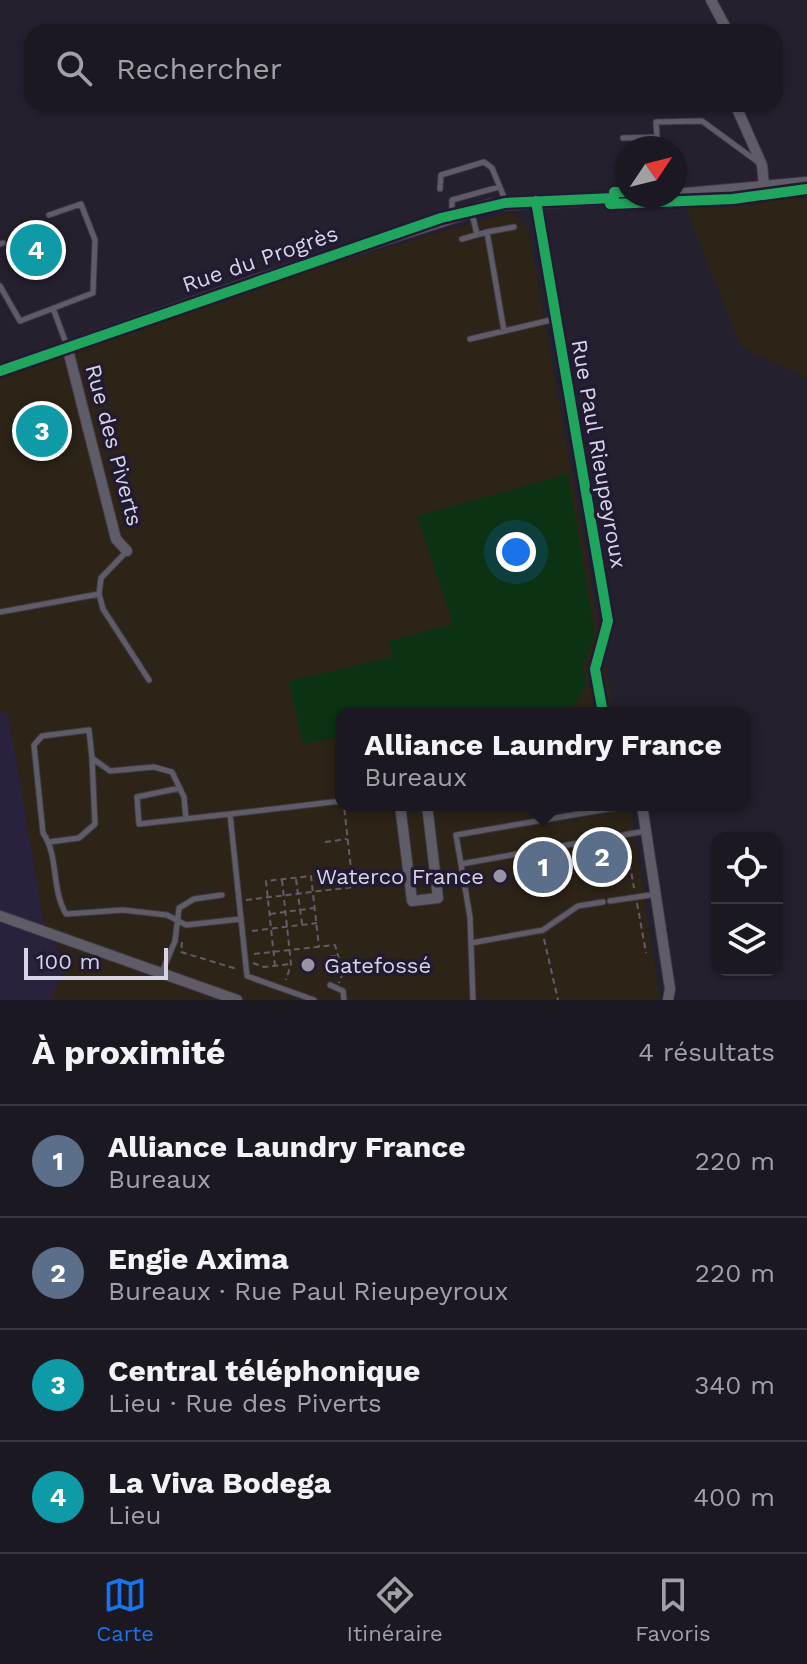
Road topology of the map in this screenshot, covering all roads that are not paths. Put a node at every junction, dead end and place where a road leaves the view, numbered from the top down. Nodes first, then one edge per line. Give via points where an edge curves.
1 (711, 0) edge
2 (724, 24) edge
3 (739, 112) edge
4 (657, 136) edge
5 (762, 165) junction
6 (807, 183) edge
7 (499, 187) junction
8 (440, 189) dead end
9 (765, 193) junction
10 (687, 195) edge
11 (615, 198) edge
12 (536, 201) junction
13 (507, 203) junction
14 (471, 210) junction
15 (49, 215) dead end
16 (452, 215) junction
17 (514, 227) dead end
18 (487, 232) junction
19 (477, 235) junction
20 (462, 239) dead end
21 (0, 286) edge
22 (53, 308) junction
23 (556, 319) junction
24 (504, 331) junction
25 (470, 339) dead end
26 (67, 346) junction
27 (0, 371) edge
28 (127, 551) joint
29 (99, 594) junction
30 (0, 612) edge
31 (149, 680) dead end
32 (602, 707) edge
33 (92, 758) junction
34 (180, 788) junction
35 (335, 804) edge
36 (401, 811) edge
37 (428, 811) edge
38 (596, 811) edge
39 (643, 811) edge
40 (230, 814) junction
41 (186, 819) junction
42 (647, 831) junction
43 (49, 842) junction
44 (461, 864) junction
45 (658, 894) junction
46 (222, 895) dead end
47 (0, 916) edge
48 (176, 919) junction
49 (241, 919) junction
50 (471, 943) junction
51 (162, 973) junction
52 (330, 985) dead end
53 (237, 1000) edge
54 (314, 1000) edge
55 (344, 1000) edge
56 (473, 1000) edge
57 (668, 1000) edge

1 - 2 street
3 - 5 street
4 - 5 lane via 656,122 702,121
5 - 9 street
6 - 9 street
7 - 8 lane via 484,162 441,175
7 - 13 lane
7 - 16 lane via 452,200
9 - 10 street
11 - 12 street, Rue du Progrès
12 - 13 street, Rue du Progrès
12 - 23 street, Rue Paul Rieupeyroux
13 - 14 street, Rue du Progrès
14 - 16 street, Rue du Progrès
14 - 19 lane
15 - 22 lane via 81,204 95,240 93,293
16 - 26 street, Rue du Progrès
17 - 18 lane
18 - 19 lane
18 - 24 lane
19 - 20 lane
21 - 22 lane via 20,321
22 - 26 lane
23 - 24 lane
23 - 32 street, Rue Paul Rieupeyroux via 608,621 595,669
24 - 25 lane
26 - 27 street, Rue du Progrès
26 - 28 street, Rue des Piverts via 116,539
28 - 29 lane via 101,578
29 - 30 lane
29 - 31 lane via 103,609
33 - 34 lane via 110,771 154,767 172,772
33 - 43 lane via 95,824 79,838
33 - 43 lane via 89,730 42,736 34,745 43,833
34 - 41 lane
34 - 41 lane via 137,797 139,824
35 - 40 lane
36 - 37 street via 412,901 438,898
38 - 44 lane via 456,835
39 - 42 street
40 - 41 lane
40 - 49 lane
42 - 44 lane
42 - 45 street
43 - 48 lane via 66,914 123,910
44 - 50 lane
45 - 50 lane via 578,906 543,930
45 - 57 street
46 - 48 lane via 194,899 179,908
47 - 51 street
48 - 49 lane via 186,925
48 - 51 lane via 175,941
49 - 54 lane via 247,976
50 - 56 lane
51 - 53 street
52 - 55 lane via 343,991

